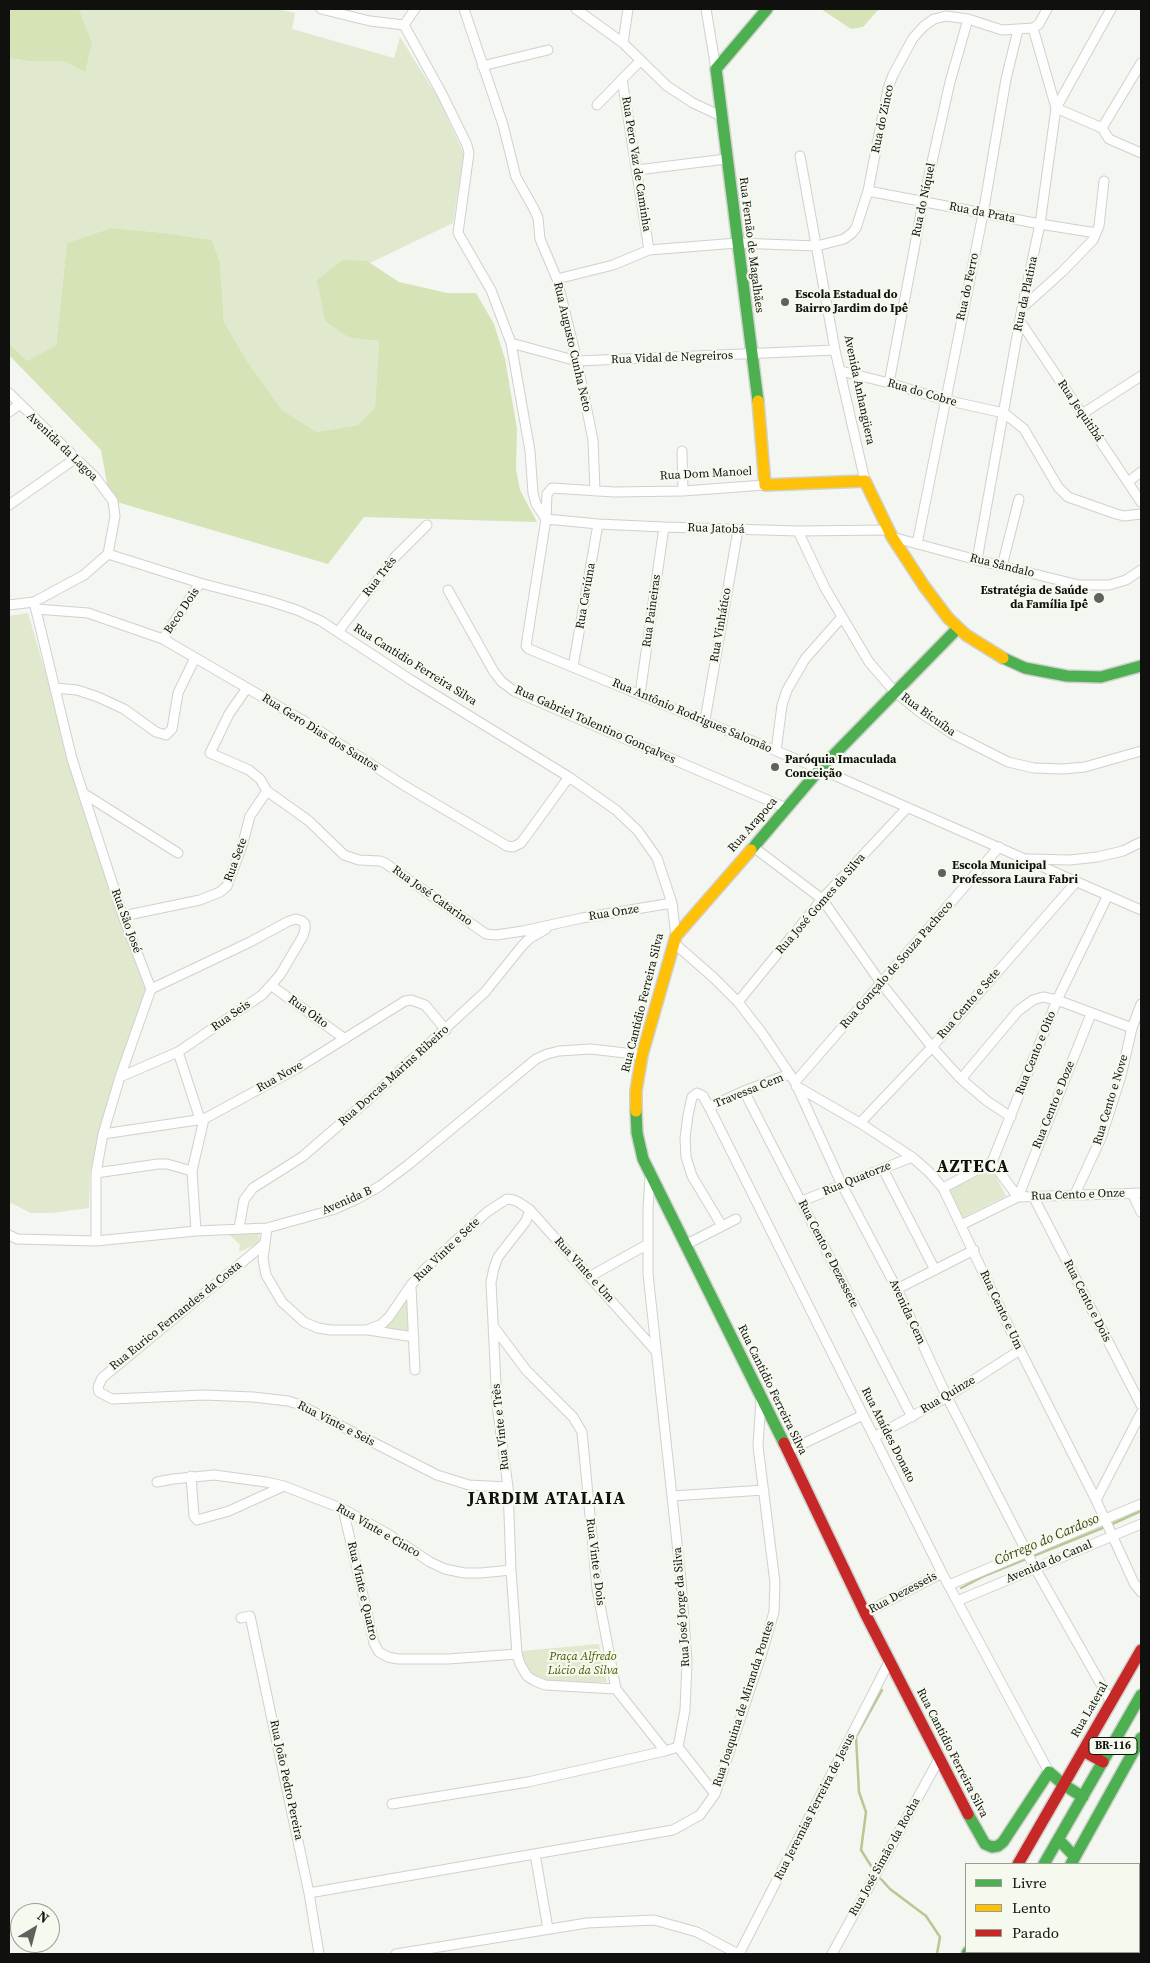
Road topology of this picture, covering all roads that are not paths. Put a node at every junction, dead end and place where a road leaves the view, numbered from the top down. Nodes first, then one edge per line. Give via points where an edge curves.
1 (321, 9) edge
2 (415, 9) edge
3 (464, 9) edge
4 (576, 9) edge
5 (628, 9) edge
6 (706, 9) edge
7 (767, 9) edge
8 (1047, 9) edge
9 (1111, 9) edge
10 (968, 19) junction
11 (404, 25) junction
12 (1033, 28) junction
13 (1018, 30) junction
14 (623, 44) junction
15 (548, 50) dead end
16 (640, 61) junction
17 (1141, 63) edge
18 (482, 66) junction
19 (716, 69) junction
20 (622, 79) junction
21 (598, 105) dead end
22 (1056, 108) junction
23 (721, 116) junction
24 (1102, 128) junction
25 (1141, 153) edge
26 (800, 156) dead end
27 (726, 159) junction
28 (637, 170) junction
29 (1104, 181) dead end
30 (868, 191) junction
31 (923, 202) junction
32 (983, 214) junction
33 (1040, 224) junction
34 (1096, 233) junction
35 (737, 243) junction
36 (817, 246) junction
37 (649, 250) junction
38 (557, 279) junction
39 (1022, 308) junction
40 (1020, 321) junction
41 (511, 342) junction
42 (835, 350) junction
43 (751, 355) junction
44 (577, 361) junction
45 (841, 371) junction
46 (1141, 376) edge
47 (889, 383) junction
48 (9, 393) edge
49 (945, 400) junction
50 (19, 405) junction
51 (9, 412) edge
52 (1004, 413) junction
53 (1082, 414) junction
54 (682, 450) dead end
55 (76, 458) junction
56 (1141, 472) edge
57 (865, 481) junction
58 (1128, 482) junction
59 (765, 485) junction
60 (549, 489) joint
61 (595, 491) junction
62 (683, 491) junction
63 (1019, 499) dead end
64 (1141, 502) edge
65 (9, 505) edge
66 (1141, 514) edge
67 (546, 519) junction
68 (598, 524) junction
69 (427, 525) dead end
70 (664, 527) junction
71 (738, 530) junction
72 (798, 531) junction
73 (889, 534) junction
74 (917, 544) junction
75 (108, 554) junction
76 (977, 560) junction
77 (1002, 566) junction
78 (1141, 570) edge
79 (200, 583) junction
80 (448, 590) dead end
81 (9, 606) edge
82 (35, 606) junction
83 (842, 616) junction
84 (958, 628) junction
85 (338, 632) junction
86 (163, 639) junction
87 (195, 658) junction
88 (1141, 666) edge
89 (573, 667) junction
90 (55, 688) junction
91 (247, 688) junction
92 (894, 691) junction
93 (640, 694) junction
94 (705, 720) junction
95 (776, 751) junction
96 (1141, 751) edge
97 (820, 769) junction
98 (569, 777) junction
99 (267, 790) junction
100 (83, 793) junction
101 (786, 808) junction
102 (907, 808) junction
103 (1141, 842) edge
104 (752, 846) junction
105 (999, 848) junction
106 (178, 853) dead end
107 (1023, 859) junction
108 (1076, 882) junction
109 (1108, 895) junction
110 (822, 899) junction
111 (672, 903) junction
112 (1141, 910) edge
113 (123, 916) junction
114 (556, 924) junction
115 (675, 940) junction
116 (881, 983) junction
117 (272, 986) junction
118 (151, 989) junction
119 (1057, 1000) junction
120 (738, 1002) junction
121 (1141, 1004) edge
122 (1091, 1014) junction
123 (1132, 1028) junction
124 (446, 1030) junction
125 (345, 1038) junction
126 (932, 1047) junction
127 (178, 1052) junction
128 (642, 1055) junction
129 (120, 1077) junction
130 (961, 1079) junction
131 (793, 1081) junction
132 (744, 1091) junction
133 (709, 1107) junction
134 (1011, 1117) junction
135 (202, 1119) junction
136 (860, 1123) junction
137 (103, 1134) junction
138 (912, 1157) junction
139 (992, 1162) junction
140 (883, 1169) junction
141 (192, 1171) junction
142 (96, 1173) junction
143 (650, 1176) junction
144 (842, 1185) junction
145 (943, 1188) junction
146 (1137, 1193) edge
147 (1075, 1194) junction
148 (1033, 1196) junction
149 (1018, 1197) junction
150 (507, 1199) joint
151 (802, 1201) junction
152 (530, 1210) junction
153 (1141, 1212) edge
154 (736, 1219) dead end
155 (722, 1226) junction
156 (961, 1226) junction
157 (239, 1228) junction
158 (267, 1228) junction
159 (196, 1232) junction
160 (9, 1235) edge
161 (96, 1241) junction
162 (648, 1244) junction
163 (263, 1245) junction
164 (685, 1245) junction
165 (974, 1250) junction
166 (935, 1270) junction
167 (589, 1276) junction
168 (411, 1285) junction
169 (897, 1289) junction
170 (494, 1327) junction
171 (367, 1330) junction
172 (414, 1337) junction
173 (655, 1350) junction
174 (1020, 1350) junction
175 (416, 1370) dead end
176 (99, 1392) joint
177 (947, 1397) junction
178 (761, 1399) junction
179 (1141, 1405) edge
180 (1141, 1413) edge
181 (863, 1416) junction
182 (912, 1417) junction
183 (874, 1438) junction
184 (788, 1451) junction
185 (191, 1476) junction
186 (157, 1482) dead end
187 (284, 1486) junction
188 (508, 1487) junction
189 (764, 1490) junction
190 (672, 1496) junction
191 (1096, 1500) junction
192 (1141, 1504) edge
193 (343, 1509) junction
194 (1104, 1521) junction
195 (1141, 1524) edge
196 (1112, 1536) junction
197 (1026, 1552) junction
198 (1035, 1568) junction
199 (511, 1570) junction
200 (942, 1573) junction
201 (949, 1585) junction
202 (1141, 1592) edge
203 (957, 1601) junction
204 (864, 1614) junction
205 (241, 1618) dead end
206 (1141, 1650) edge
207 (517, 1654) junction
208 (890, 1660) junction
209 (616, 1689) junction
210 (1141, 1695) edge
211 (1111, 1702) junction
212 (1141, 1738) edge
213 (678, 1747) junction
214 (665, 1751) junction
215 (1082, 1751) junction
216 (939, 1759) junction
217 (1104, 1762) junction
218 (1049, 1772) junction
219 (1064, 1784) junction
220 (715, 1794) junction
221 (1083, 1797) junction
222 (392, 1804) dead end
223 (1058, 1840) junction
224 (535, 1854) junction
225 (1073, 1860) edge
226 (1019, 1863) edge
227 (1045, 1863) edge
228 (310, 1892) junction
229 (548, 1929) junction
230 (319, 1954) edge
231 (396, 1954) edge
232 (738, 1954) edge
233 (832, 1954) edge

1 - 11 street via 370,21
2 - 11 street
3 - 18 street, Rua Augusto Cunha Neto
4 - 14 street
5 - 14 street
6 - 19 street, Rua Fernão de Magalhães
7 - 19 main road
8 - 12 street via 1040,24
9 - 22 street
10 - 13 street, Rua do Zinco via 1002,30
10 - 30 street, Rua do Zinco via 946,16 934,19 913,38 900,60 888,88
10 - 31 street, Rua do Níquel
11 - 41 street via 467,145 469,153 458,233 490,290
12 - 13 street, Rua do Zinco
12 - 22 street, Rua da Platina
13 - 32 street, Rua do Ferro via 1006,79
14 - 16 street
15 - 18 street
16 - 20 street
16 - 23 street via 680,95
17 - 24 street
18 - 38 street, Rua Augusto Cunha Neto via 503,125 516,177 538,218 540,239
19 - 23 main road, Rua Fernão de Magalhães
20 - 21 street
20 - 28 street, Rua Pero Vaz de Caminha
22 - 24 street
22 - 33 street, Rua da Platina
23 - 27 main road, Rua Fernão de Magalhães
24 - 25 street via 1108,139
26 - 36 street, Avenida Anhangüera
27 - 28 street
27 - 35 main road, Rua Fernão de Magalhães
28 - 37 street, Rua Pero Vaz de Caminha
29 - 34 street
30 - 31 street, Rua da Prata
30 - 36 street, Rua do Zinco via 852,233 844,239
31 - 32 street, Rua da Prata
31 - 47 street, Rua do Níquel
32 - 33 street, Rua da Prata
32 - 49 street, Rua do Ferro
33 - 34 street, Rua da Prata
33 - 39 street, Rua da Platina
34 - 39 street via 1088,247
35 - 36 street, Rua do Zinco
35 - 37 street, Rua do Zinco
35 - 43 main road, Rua Fernão de Magalhães
36 - 42 street, Avenida Anhangüera
37 - 38 street, Rua do Zinco via 605,268
38 - 44 street, Rua Augusto Cunha Neto
39 - 40 street, Rua da Platina
40 - 52 street, Rua da Platina
40 - 53 street, Rua Jequitibá
41 - 44 street, Rua Vidal de Negreiros
41 - 67 street via 530,450 533,493
42 - 43 street, Rua Vidal de Negreiros
42 - 45 street, Avenida Anhangüera
43 - 44 street, Rua Vidal de Negreiros
43 - 59 main road, Rua Fernão de Magalhães
44 - 61 street, Rua Augusto Cunha Neto via 593,440
45 - 47 street, Rua do Cobre
45 - 57 street, Avenida Anhangüera
46 - 53 street
47 - 49 street, Rua do Cobre
48 - 50 street, Avenida da Lagoa
49 - 52 street, Rua do Cobre
49 - 74 street, Rua do Ferro
50 - 51 street
50 - 55 street, Avenida da Lagoa
52 - 66 street via 1024,429 1058,487 1068,497 1124,516
52 - 76 street, Rua da Platina
53 - 58 street, Rua Jequitibá
54 - 62 street
55 - 65 street
55 - 75 street, Avenida da Lagoa via 113,501 115,516
56 - 58 street
57 - 59 main road, Rua Dom Manoel
57 - 73 main road, Avenida Anhangüera
58 - 64 street, Rua Jequitibá
59 - 62 street, Rua Dom Manoel
60 - 61 street, Rua Dom Manoel
60 - 67 street, Rua Antônio Rodrigues Salomão
61 - 62 street, Rua Dom Manoel
63 - 77 street
67 - 68 street, Rua Jatobá
67 - 89 street, Rua Antônio Rodrigues Salomão via 525,644 529,649
68 - 70 street, Rua Jatobá
68 - 89 street, Rua Caviúna
69 - 85 street, Rua Três via 394,557
70 - 71 street, Rua Jatobá
70 - 93 street, Rua Paineiras
71 - 72 street, Rua Jatobá
71 - 94 street, Rua Vinhático
72 - 73 street, Rua Jatobá
72 - 83 street, Rua Bicuíba
73 - 74 street, Rua Sândalo
73 - 84 main road, Avenida Anhangüera via 924,586
74 - 76 street, Rua Sândalo
75 - 79 street, Rua Cantidio Ferreira Silva
75 - 82 street via 84,575
76 - 77 street, Rua Sândalo
77 - 78 street, Rua Sândalo via 1094,586 1126,580
79 - 85 street, Rua Cantidio Ferreira Silva via 297,610
79 - 86 street, Beco Dois
80 - 101 street, Rua Gabriel Tolentino Gonçalves via 494,672 514,691
81 - 82 street
82 - 86 street, Rua Gero Dias dos Santos via 88,613
82 - 90 street, Rua São José
83 - 92 street, Rua Bicuíba via 869,662
83 - 95 street via 819,641 793,678 782,705
84 - 88 main road, Avenida Anhangüera via 1005,659 1045,673 1101,677
84 - 92 main road, Rua Arapoca
85 - 98 street, Rua Cantidio Ferreira Silva
86 - 87 street, Rua Gero Dias dos Santos
87 - 90 street via 178,693 172,729 166,735 98,696
87 - 91 street, Rua Gero Dias dos Santos
89 - 93 street, Rua Antônio Rodrigues Salomão
90 - 100 street, Rua São José
91 - 98 street, Rua Gero Dias dos Santos via 507,846 521,843
91 - 99 street, Rua José Catarino via 229,714 210,753 250,770
92 - 96 street, Rua Bicuíba via 951,733 1008,762 1034,768 1063,769 1085,767
92 - 97 main road, Rua Arapoca
93 - 94 street, Rua Antônio Rodrigues Salomão
94 - 95 street, Rua Antônio Rodrigues Salomão
95 - 97 street, Rua Antônio Rodrigues Salomão
97 - 101 main road, Rua Arapoca
97 - 102 street, Rua Antônio Rodrigues Salomão
98 - 111 street, Rua Cantidio Ferreira Silva via 616,810 638,831 657,858
99 - 113 street, Rua Sete via 250,816 227,886 200,900
99 - 114 street, Rua José Catarino via 309,821 344,855 384,863 486,934
100 - 106 street
100 - 113 street, Rua São José
101 - 104 main road, Rua Arapoca
102 - 105 street, Rua Antônio Rodrigues Salomão
102 - 110 street, Rua José Gomes da Silva
103 - 107 street via 1124,851 1097,857
104 - 110 street
104 - 115 main road, Rua Arapoca
105 - 107 street, Rua Antônio Rodrigues Salomão
105 - 116 street, Rua Gonçalo de Souza Pacheco
107 - 108 street, Rua Antônio Rodrigues Salomão
108 - 109 street, Rua Antônio Rodrigues Salomão
108 - 126 street, Rua Cento e Sete
109 - 112 street, Rua Antônio Rodrigues Salomão
109 - 119 street, Rua Cento e Oito
110 - 116 street
110 - 120 street, Rua José Gomes da Silva
111 - 114 street, Rua Onze
111 - 115 street, Rua Cantidio Ferreira Silva
113 - 118 street, Rua São José
114 - 124 street, Rua Dorcas Marins Ribeiro via 530,938 485,992
115 - 120 street, Avenida Cem
115 - 128 main road, Rua Cantidio Ferreira Silva
116 - 126 street
116 - 131 street, Rua Gonçalo de Souza Pacheco
117 - 118 street, Rua Seis via 303,936 302,921 289,921
117 - 125 street, Rua Oito
117 - 127 street, Rua Seis
118 - 129 street
119 - 122 street
119 - 130 street via 1032,1000 1018,1011
119 - 134 street, Rua Cento e Oito
120 - 131 street, Avenida Cem
121 - 123 street, Rua Cento e Nove
122 - 123 street
122 - 149 street, Rua Cento e Doze
123 - 147 street, Rua Cento e Nove via 1106,1126
124 - 125 street, Rua Nove via 425,1005 412,1000 405,1001
124 - 157 street, Rua Dorcas Marins Ribeiro via 302,1157 253,1188 244,1200
125 - 135 street, Rua Nove via 296,1069
126 - 130 street
126 - 136 street, Rua Cento e Sete
127 - 129 street, Rua Seis
127 - 135 street
128 - 143 main road, Rua Cantidio Ferreira Silva via 636,1091 637,1133
128 - 158 street, Avenida B via 591,1049 546,1054 380,1186 335,1209
129 - 137 street
130 - 134 street
131 - 132 street, Travessa Cem
131 - 136 street, Rua Cento e Um
131 - 144 street, Avenida Cem
132 - 133 street, Travessa Cem
132 - 151 street, Rua Cento e Dezessete
133 - 155 street, Rua Ataídes Donato via 703,1096 696,1093 692,1097 685,1138 686,1157 692,1176
133 - 181 street, Rua Ataídes Donato
134 - 139 street, Rua Cento e Oito
135 - 137 street, Rua Nove
135 - 141 street
136 - 138 street, Rua Cento e Um
137 - 142 street
138 - 140 street, Rua Quatorze
138 - 145 street, Rua Cento e Um
139 - 145 street
139 - 149 street
140 - 144 street, Rua Quatorze
140 - 166 street
141 - 142 street via 158,1164
141 - 159 street
142 - 161 street
143 - 162 street, Rua José Jorge da Silva
143 - 164 main road, Rua Cantidio Ferreira Silva
144 - 151 street, Rua Quatorze
144 - 169 street, Avenida Cem
145 - 156 street, Rua Cento e Um
146 - 147 street, Rua Cento e Onze
146 - 153 street
147 - 148 street, Rua Cento e Onze
148 - 149 street, Rua Cento e Onze
148 - 179 street, Rua Cento e Dois
149 - 156 street, Rua Cento e Onze
150 - 152 street, Rua Vinte e Um
150 - 168 street, Rua Vinte e Sete via 487,1212
151 - 182 street, Rua Cento e Dezessete
152 - 167 street, Rua Vinte e Um
152 - 170 street, Rua Vinte e Três via 494,1268 491,1282
154 - 155 street
155 - 164 street
156 - 165 street, Rua Cento e Um
157 - 158 street, Avenida B
157 - 159 street, Avenida B
158 - 163 street, Rua Vinte e Sete
159 - 161 street, Avenida B
160 - 161 street, Avenida B
162 - 167 street
162 - 173 street, Rua José Jorge da Silva
163 - 171 street, Rua Vinte e Sete via 266,1275 282,1302 294,1314 318,1328
163 - 176 street, Rua Eurico Fernandes da Costa via 102,1378
164 - 178 main road, Rua Cantidio Ferreira Silva
165 - 166 street
165 - 174 street, Rua Cento e Um
166 - 169 street
167 - 173 street, Rua Vinte e Um
168 - 171 street, Rua Vinte e Sete via 389,1317
168 - 172 street
169 - 177 street, Avenida Cem
170 - 188 street, Rua Vinte e Três via 497,1405
170 - 209 street, Rua Vinte e Dois via 526,1370 573,1417 582,1432 597,1589
171 - 172 street
172 - 175 street
173 - 190 street, Rua José Jorge da Silva
174 - 177 street, Rua Quinze
174 - 191 street, Rua Cento e Um
176 - 188 street, Rua Vinte e Seis via 112,1399 204,1395 288,1401 437,1475 469,1485
177 - 182 street, Rua Quinze
177 - 197 street, Avenida Cem
178 - 184 main road, Rua Cantidio Ferreira Silva
178 - 189 street, Rua Joaquina de Miranda Pontes via 758,1446
180 - 191 street
181 - 183 street, Rua Ataídes Donato
181 - 184 street
182 - 183 street, Rua Quinze
183 - 200 street, Rua Ataídes Donato
184 - 204 main road, Rua Cantidio Ferreira Silva
185 - 186 street, Rua Vinte e Cinco
185 - 187 street, Rua Vinte e Cinco via 252,1479
185 - 187 street via 197,1520 229,1512
187 - 193 street, Rua Vinte e Cinco
188 - 199 street, Rua Vinte e Três
189 - 190 street
189 - 220 street, Rua Joaquina de Miranda Pontes via 775,1584 774,1612
190 - 213 street, Rua José Jorge da Silva via 687,1662 685,1710
191 - 194 street, Rua Cento e Um
192 - 194 street, Avenida do Canal
193 - 199 street, Rua Vinte e Cinco via 445,1569 464,1573
193 - 207 street, Rua Vinte e Quatro via 374,1643 379,1652 398,1659
194 - 196 street, Rua Cento e Um
194 - 197 street, Avenida do Canal
195 - 196 street, Avenida do Canal
196 - 198 street, Avenida do Canal
196 - 202 street, Rua Cento e Um
197 - 198 street, Avenida Cem
197 - 201 street, Avenida do Canal
198 - 203 street, Avenida do Canal
198 - 211 street, Avenida Cem
199 - 207 street, Rua Vinte e Três
200 - 201 street, Rua Ataídes Donato
200 - 204 street, Rua Dezesseis
201 - 203 street, Rua Ataídes Donato
203 - 218 street, Rua Ataídes Donato
204 - 208 main road, Rua Cantidio Ferreira Silva
205 - 228 street, Rua João Pedro Pereira via 250,1616
206 - 211 main road, Rua Lateral
207 - 209 street via 527,1676 545,1685
208 - 216 main road, Rua Cantidio Ferreira Silva
208 - 232 street, Rua Jeremias Ferreira de Jesus
209 - 214 street, Rua Vinte e Dois
210 - 217 main road, BR-116
211 - 215 main road, Rua Lateral
212 - 225 main road
213 - 214 street
213 - 220 street
214 - 222 street via 528,1782
215 - 217 main road
215 - 219 main road, Rua Lateral
216 - 218 main road, Rua Cantidio Ferreira Silva via 980,1838 992,1847 1003,1842
216 - 233 street, Rua José Simão da Rocha
217 - 221 main road, BR-116
218 - 219 main road, Rua Ataídes Donato
219 - 221 main road, Rua Ataídes Donato
219 - 226 main road, Rua Lateral
220 - 224 street, Rua Joaquina de Miranda Pontes via 700,1814 673,1830
221 - 223 main road, BR-116
223 - 225 main road
223 - 227 main road, BR-116
224 - 228 street, Rua Joaquina de Miranda Pontes
224 - 229 street
228 - 230 street, Rua João Pedro Pereira
229 - 231 street
229 - 232 street via 587,1923 654,1920 697,1932

